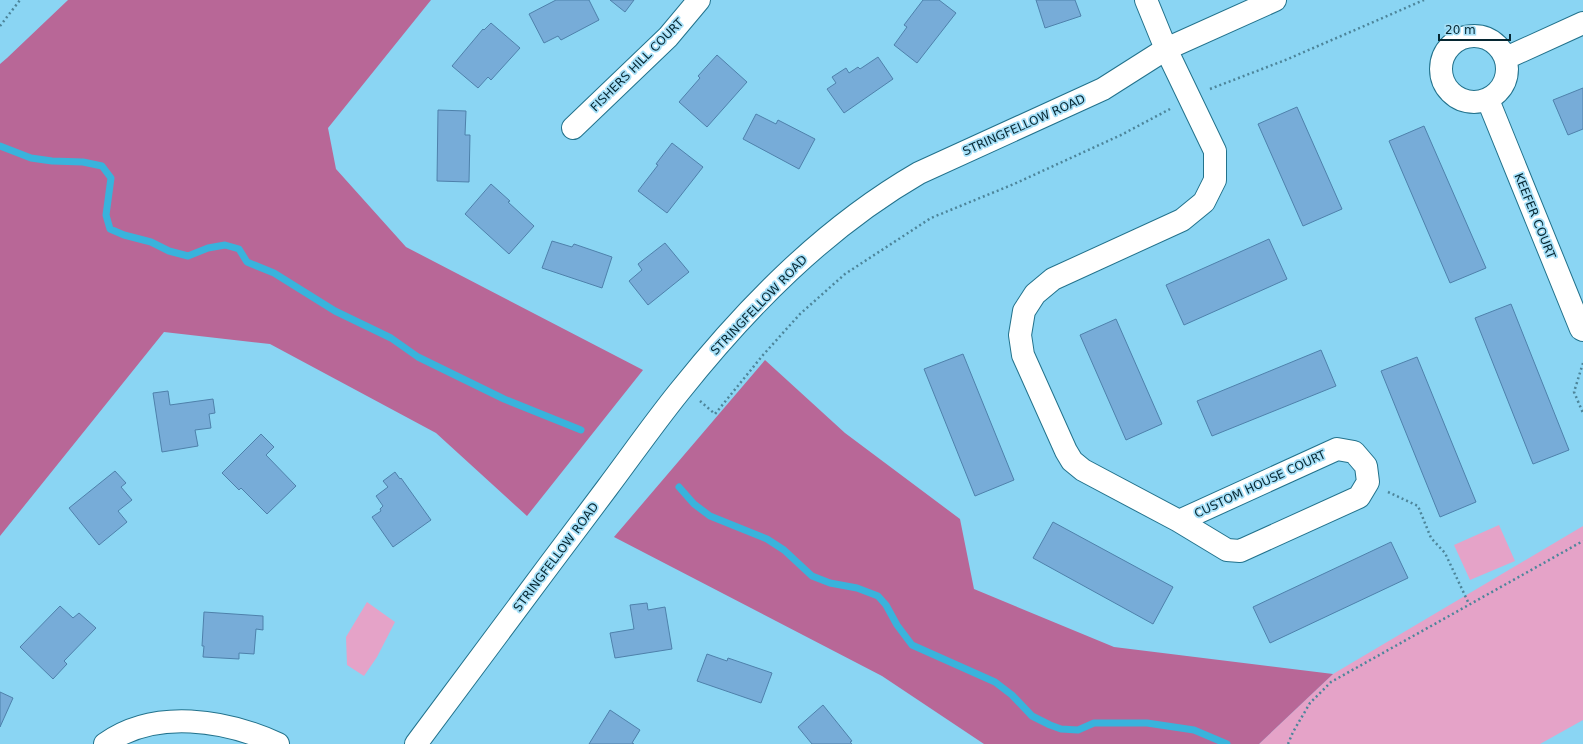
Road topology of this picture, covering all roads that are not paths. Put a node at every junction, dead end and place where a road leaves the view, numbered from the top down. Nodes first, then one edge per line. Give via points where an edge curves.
1 (699, 0) edge
2 (1146, 0) edge
3 (1276, 0) edge
4 (1583, 23) edge
5 (1166, 49) junction
6 (1506, 58) junction
7 (1488, 100) junction
8 (573, 128) dead end
9 (1583, 330) edge
10 (1179, 521) junction
11 (105, 744) edge
12 (278, 744) edge
13 (416, 744) edge

1 - 8 street, FISHERS HILL COURT via 668,37
2 - 5 street, CUSTOM HOUSE COURT
3 - 5 street, STRINGFELLOW ROAD
4 - 6 street
5 - 10 street, CUSTOM HOUSE COURT via 1215,152 1215,180 1204,202 1182,220 1053,279 1034,294 1024,311 1020,335 1023,355 1072,461 1083,470
5 - 13 street, STRINGFELLOW ROAD via 1103,89 919,173 890,190 831,233 790,269 726,336 684,387
6 - 7 street via 1508,73 1501,88
6 - 7 street via 1494,42 1478,36 1462,37 1448,46 1441,59 1440,73 1447,88 1459,100 1472,104
7 - 9 street, KEEFER COURT
10 - 10 street, CUSTOM HOUSE COURT via 1227,550 1240,551 1359,497 1368,482 1366,466 1354,452 1337,449
11 - 12 street via 131,729 172,720 207,723 239,730

